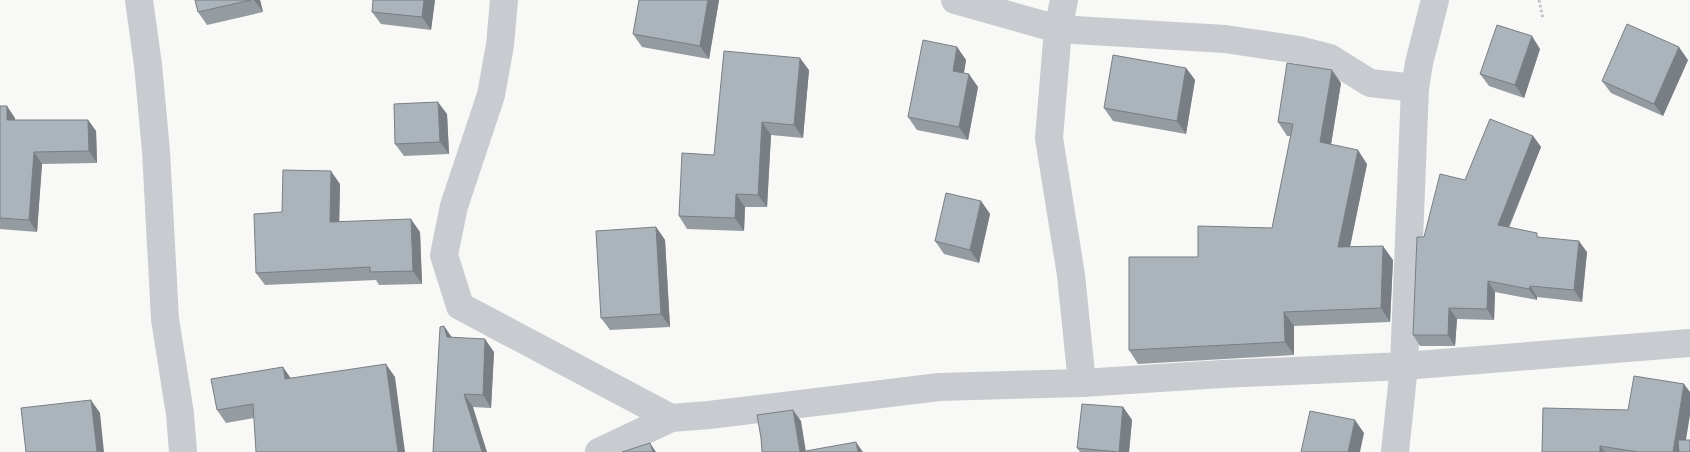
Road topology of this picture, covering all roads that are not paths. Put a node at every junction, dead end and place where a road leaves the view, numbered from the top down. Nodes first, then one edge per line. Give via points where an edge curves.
1 (139, 0) edge
2 (504, 0) edge
3 (955, 0) edge
4 (1064, 0) edge
5 (1435, 0) edge
6 (1058, 29) junction
7 (1416, 88) junction
8 (1690, 343) edge
9 (1404, 366) junction
10 (1082, 383) junction
11 (670, 418) junction
12 (183, 452) edge
13 (599, 452) edge
14 (1395, 452) edge

1 - 12 street via 156,151 165,319
2 - 11 street via 491,95 454,206 444,255 460,306
3 - 6 street
4 - 6 street
5 - 7 street
6 - 7 street via 1225,40 1299,50 1330,58 1370,83
6 - 10 street via 1048,138 1071,275
7 - 9 street
8 - 9 street
9 - 10 street
9 - 14 street
10 - 11 street via 939,387
11 - 13 street

